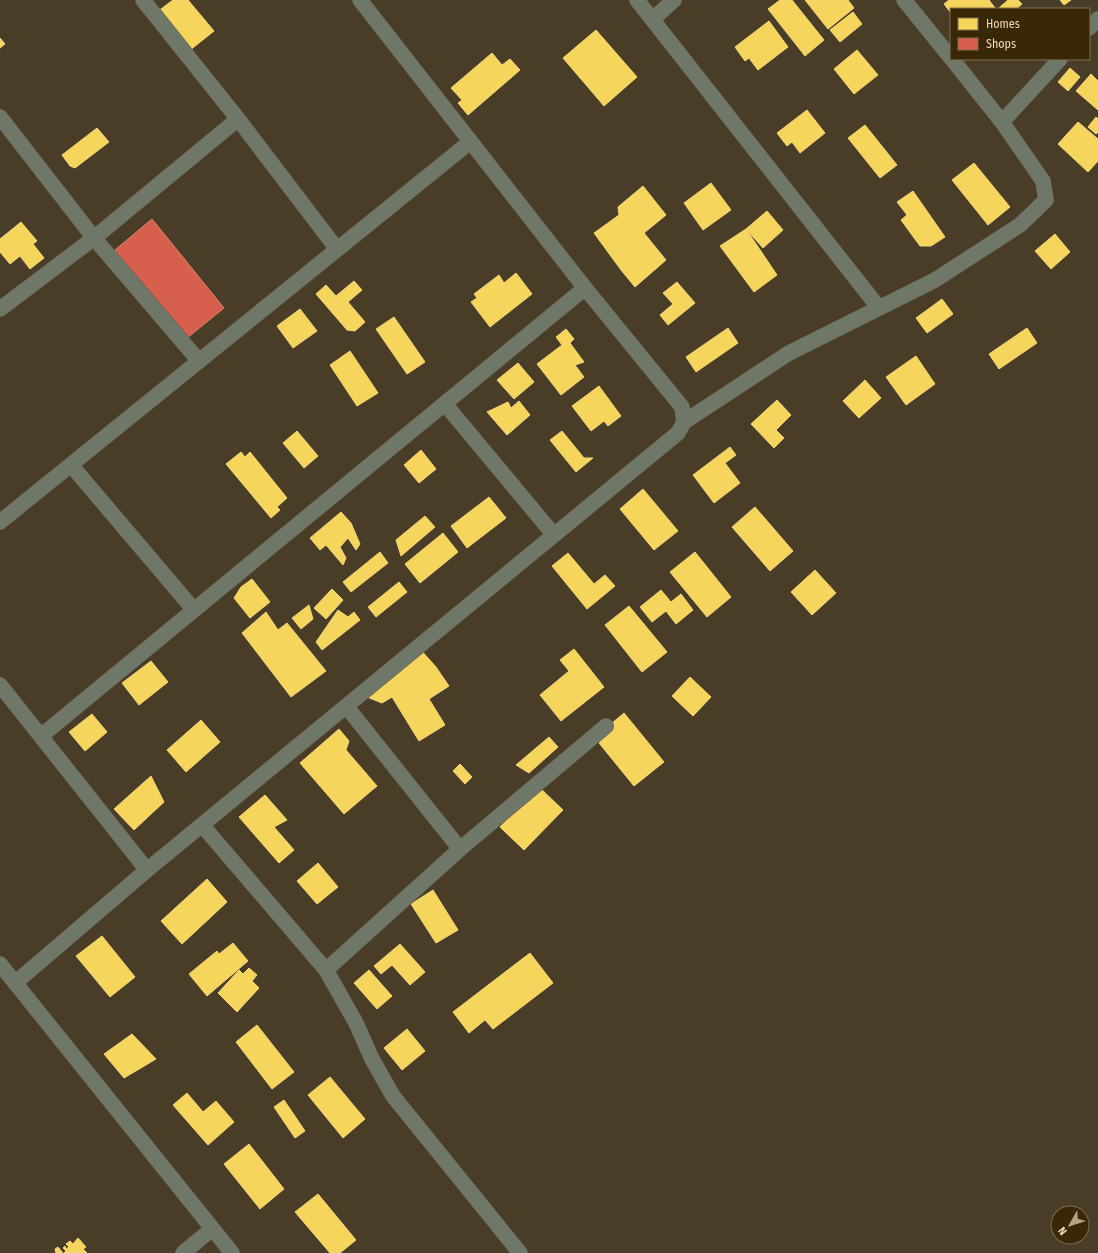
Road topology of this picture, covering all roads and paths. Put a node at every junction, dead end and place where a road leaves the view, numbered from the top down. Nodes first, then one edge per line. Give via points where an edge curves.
1 (143, 0) edge
2 (360, 0) edge
3 (637, 0) edge
4 (674, 0) edge
5 (904, 0) edge
6 (652, 19) junction
7 (1098, 19) edge
8 (1090, 27) edge
9 (950, 58) edge
10 (952, 60) edge
11 (1059, 60) edge
12 (0, 117) edge
13 (238, 119) junction
14 (1002, 122) junction
15 (470, 142) junction
16 (94, 238) junction
17 (337, 249) junction
18 (585, 288) junction
19 (879, 308) junction
20 (0, 309) edge
21 (199, 361) junction
22 (445, 404) junction
23 (684, 422) junction
24 (71, 465) junction
25 (0, 522) edge
26 (554, 535) junction
27 (194, 610) junction
28 (0, 685) edge
29 (346, 706) junction
30 (606, 726) dead end
31 (41, 736) junction
32 (202, 825) junction
33 (460, 850) junction
34 (147, 870) junction
35 (0, 966) edge
36 (326, 970) junction
37 (15, 983) junction
38 (212, 1229) junction
39 (183, 1253) edge
40 (232, 1253) edge
41 (520, 1253) edge

1 - 13 street
2 - 15 street
3 - 6 street
4 - 6 street
5 - 9 street
6 - 19 street
7 - 8 street
10 - 14 street
11 - 14 street
12 - 16 street
13 - 16 street
13 - 17 street
14 - 19 street via 1043,181 1046,200 1014,229 935,280
15 - 17 street
15 - 18 street
16 - 20 street
16 - 21 street
17 - 21 street
18 - 22 street
18 - 23 street via 682,407
19 - 23 street via 789,353
21 - 24 street
22 - 26 street
22 - 27 street
23 - 26 street via 678,433
24 - 25 street
24 - 27 street
26 - 29 street
27 - 31 street
28 - 31 street
29 - 32 street
29 - 33 street
30 - 33 street
31 - 34 street
32 - 34 street
32 - 36 street
33 - 36 street
34 - 37 street
35 - 37 street
36 - 41 street via 393,1096
37 - 38 street
38 - 39 street
38 - 40 street

